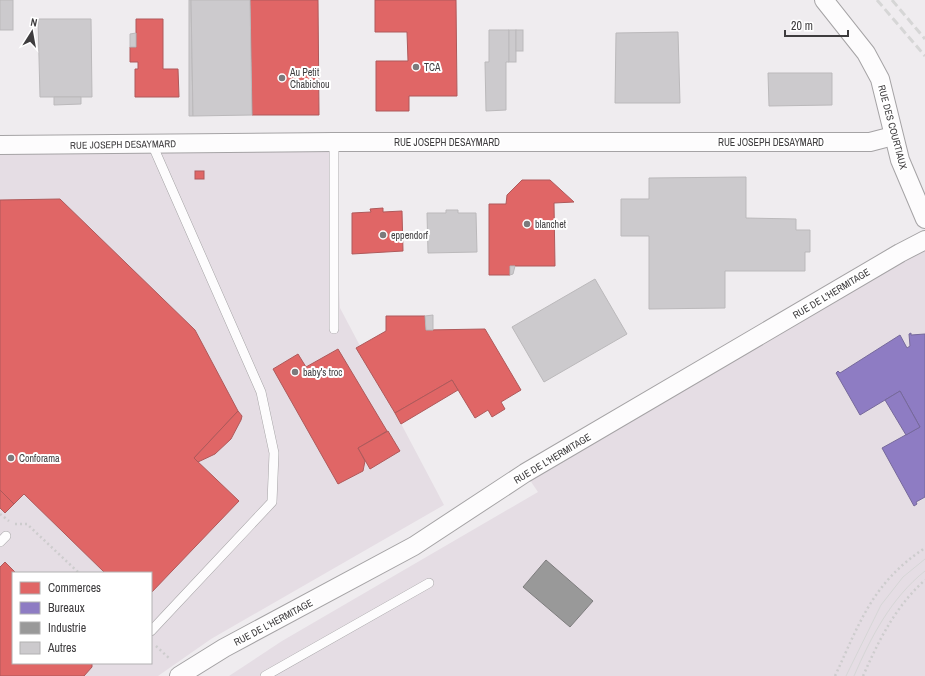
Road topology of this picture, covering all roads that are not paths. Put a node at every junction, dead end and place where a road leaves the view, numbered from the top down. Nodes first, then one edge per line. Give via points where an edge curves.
1 (824, 0) edge
2 (893, 136) junction
3 (334, 142) junction
4 (152, 144) junction
5 (0, 145) edge
6 (925, 219) edge
7 (925, 240) edge
8 (334, 329) dead end
9 (429, 583) dead end
10 (152, 630) edge
11 (182, 674) edge
12 (265, 676) edge

1 - 2 street, RUE DES COURTIAUX via 866,53 880,79
2 - 3 street, RUE JOSEPH DESAYMARD via 870,142
2 - 6 street, RUE DES COURTIAUX via 900,160
3 - 4 street, RUE JOSEPH DESAYMARD
3 - 8 lane
4 - 5 street, RUE JOSEPH DESAYMARD
4 - 10 lane via 260,392 274,453 272,502
7 - 11 street, RUE DE L'HERMITAGE via 900,252 525,473 414,546 224,648
9 - 12 lane

